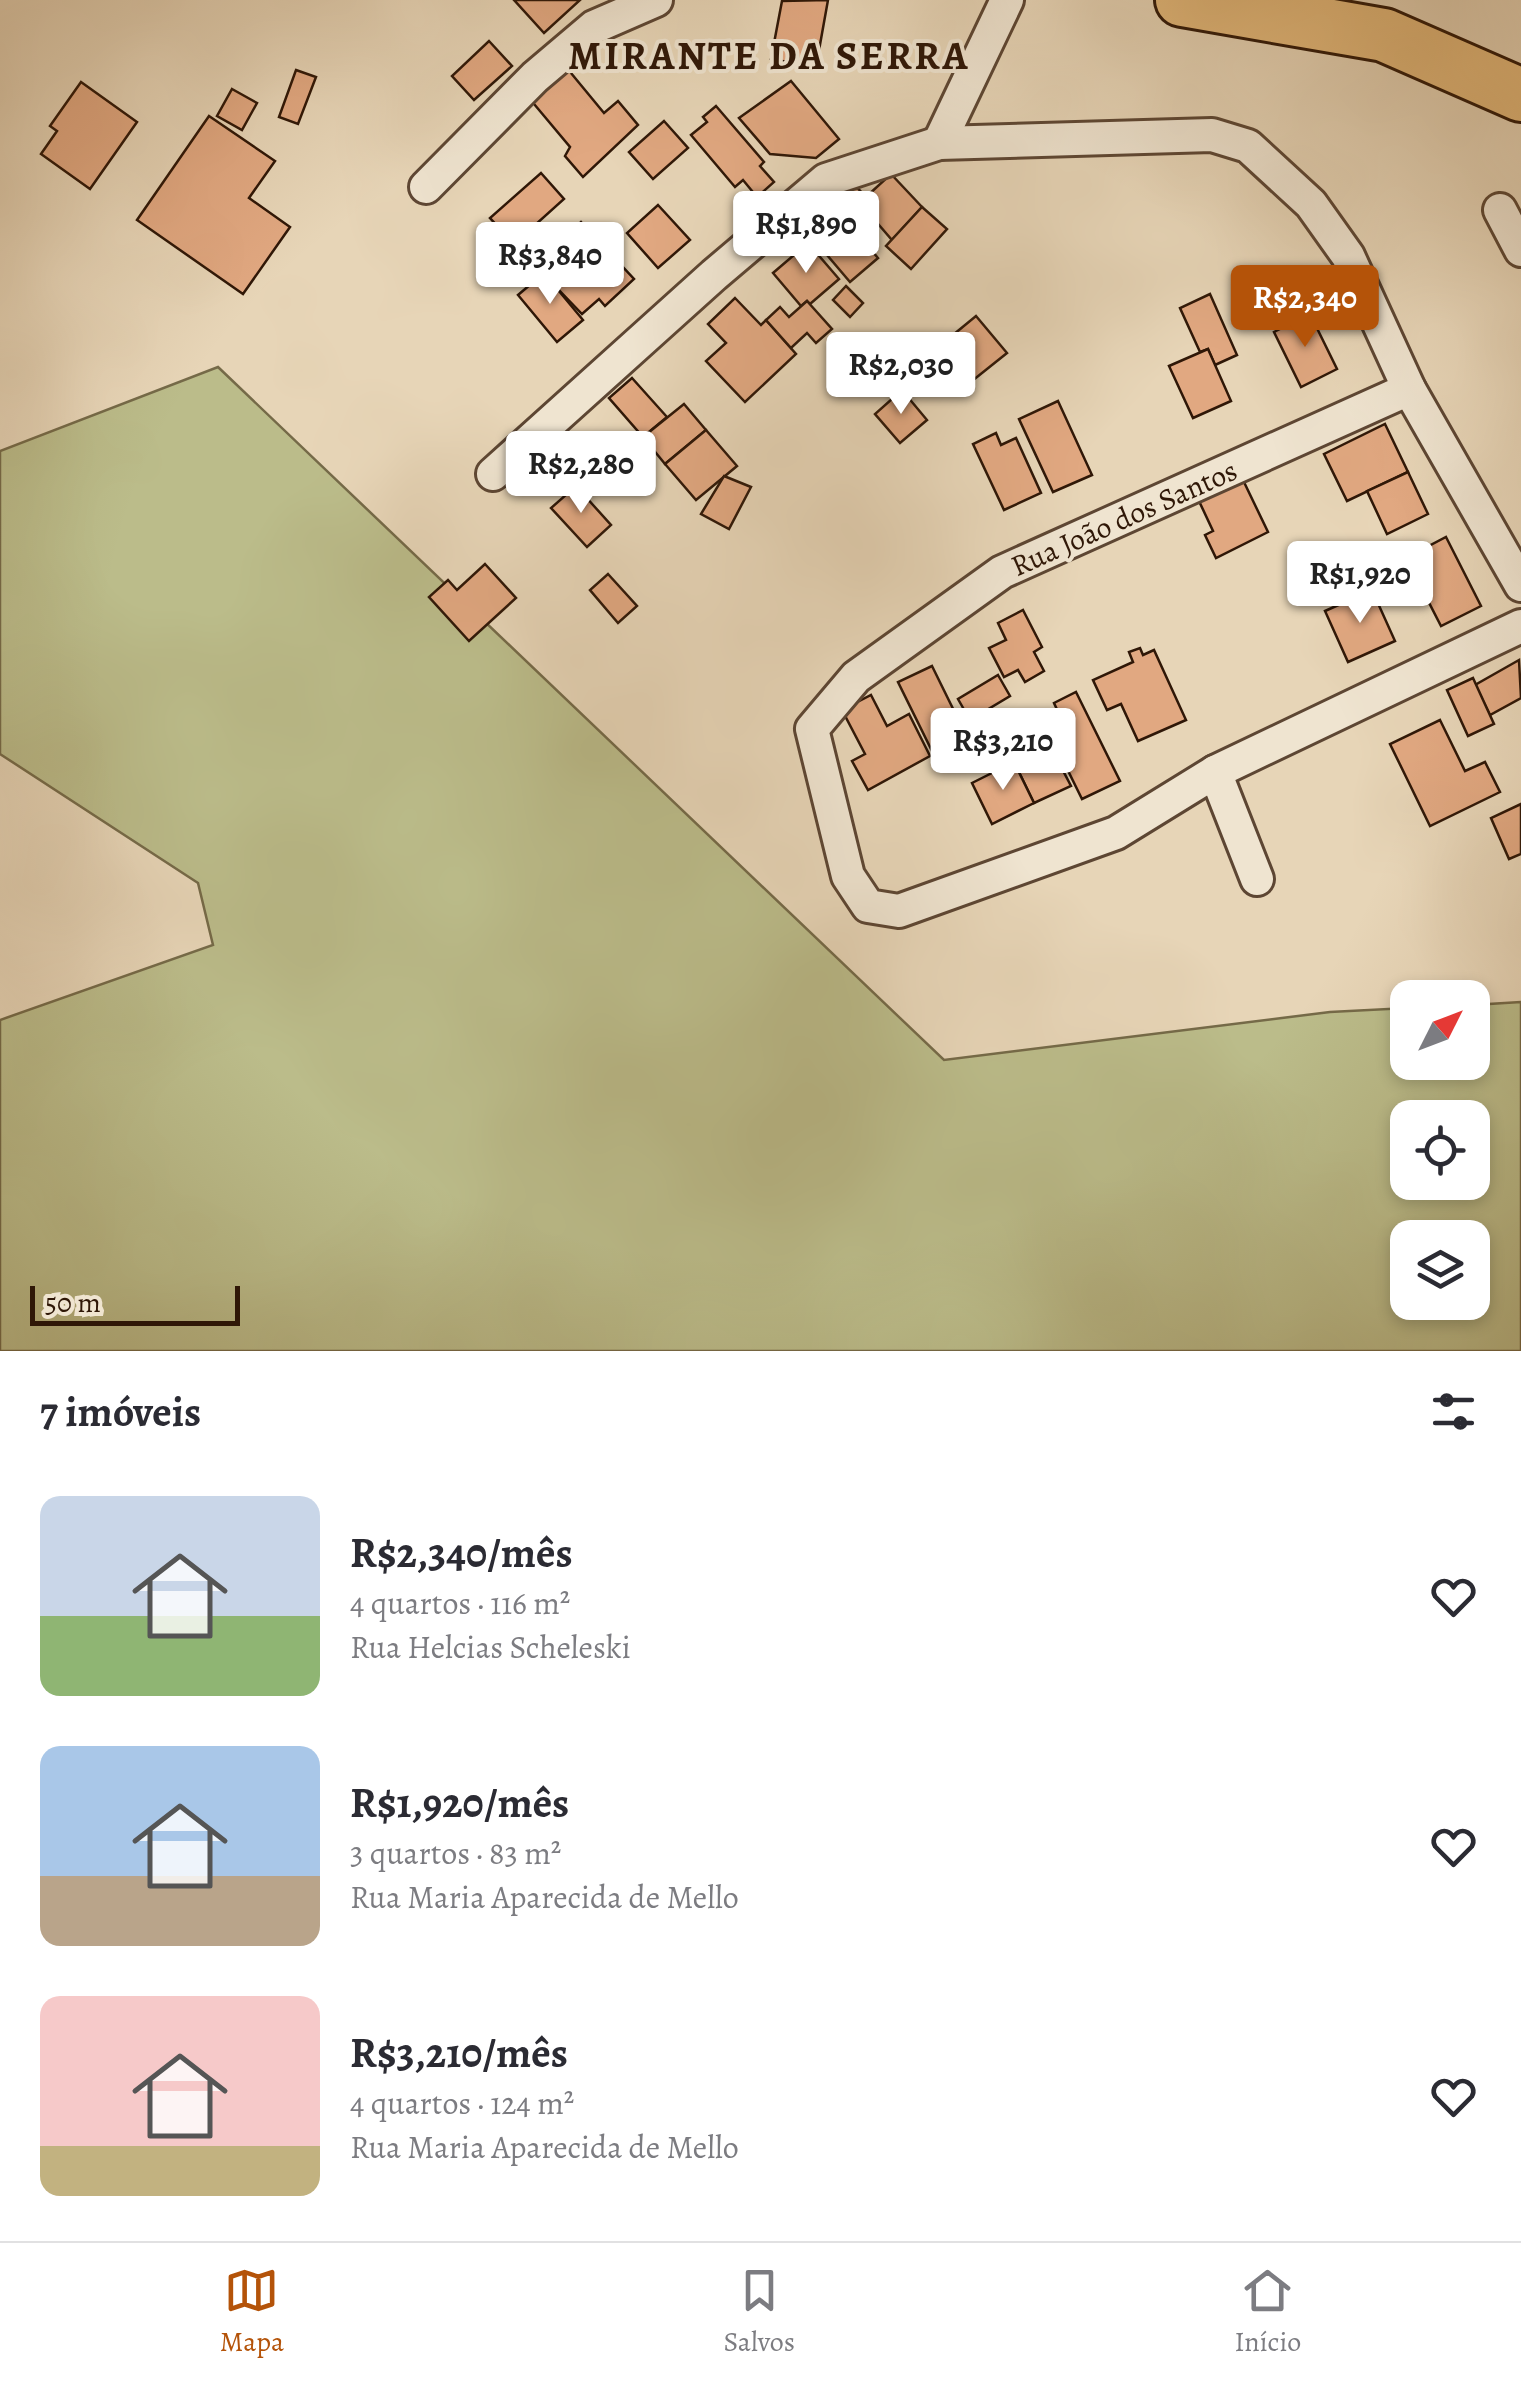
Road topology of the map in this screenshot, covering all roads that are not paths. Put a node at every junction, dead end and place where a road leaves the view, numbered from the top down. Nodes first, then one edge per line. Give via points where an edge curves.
1 (656, 0) edge
2 (1007, 0) edge
3 (1182, 0) edge
4 (1521, 95) edge
5 (939, 143) junction
6 (426, 187) dead end
7 (1500, 210) dead end
8 (1521, 250) edge
9 (1409, 390) junction
10 (493, 474) dead end
11 (1521, 585) edge
12 (1521, 626) edge
13 (1215, 772) junction
14 (1257, 879) dead end

1 - 6 street via 594,27
2 - 5 street
3 - 4 main road via 1384,34
5 - 9 street via 1212,135 1248,146 1311,204 1348,256
5 - 10 street via 826,180
7 - 8 street
9 - 11 street
9 - 13 street, Rua João dos Santos via 1002,572 856,677 812,728 848,876 868,906 898,911 1116,833
12 - 13 street
13 - 14 street

